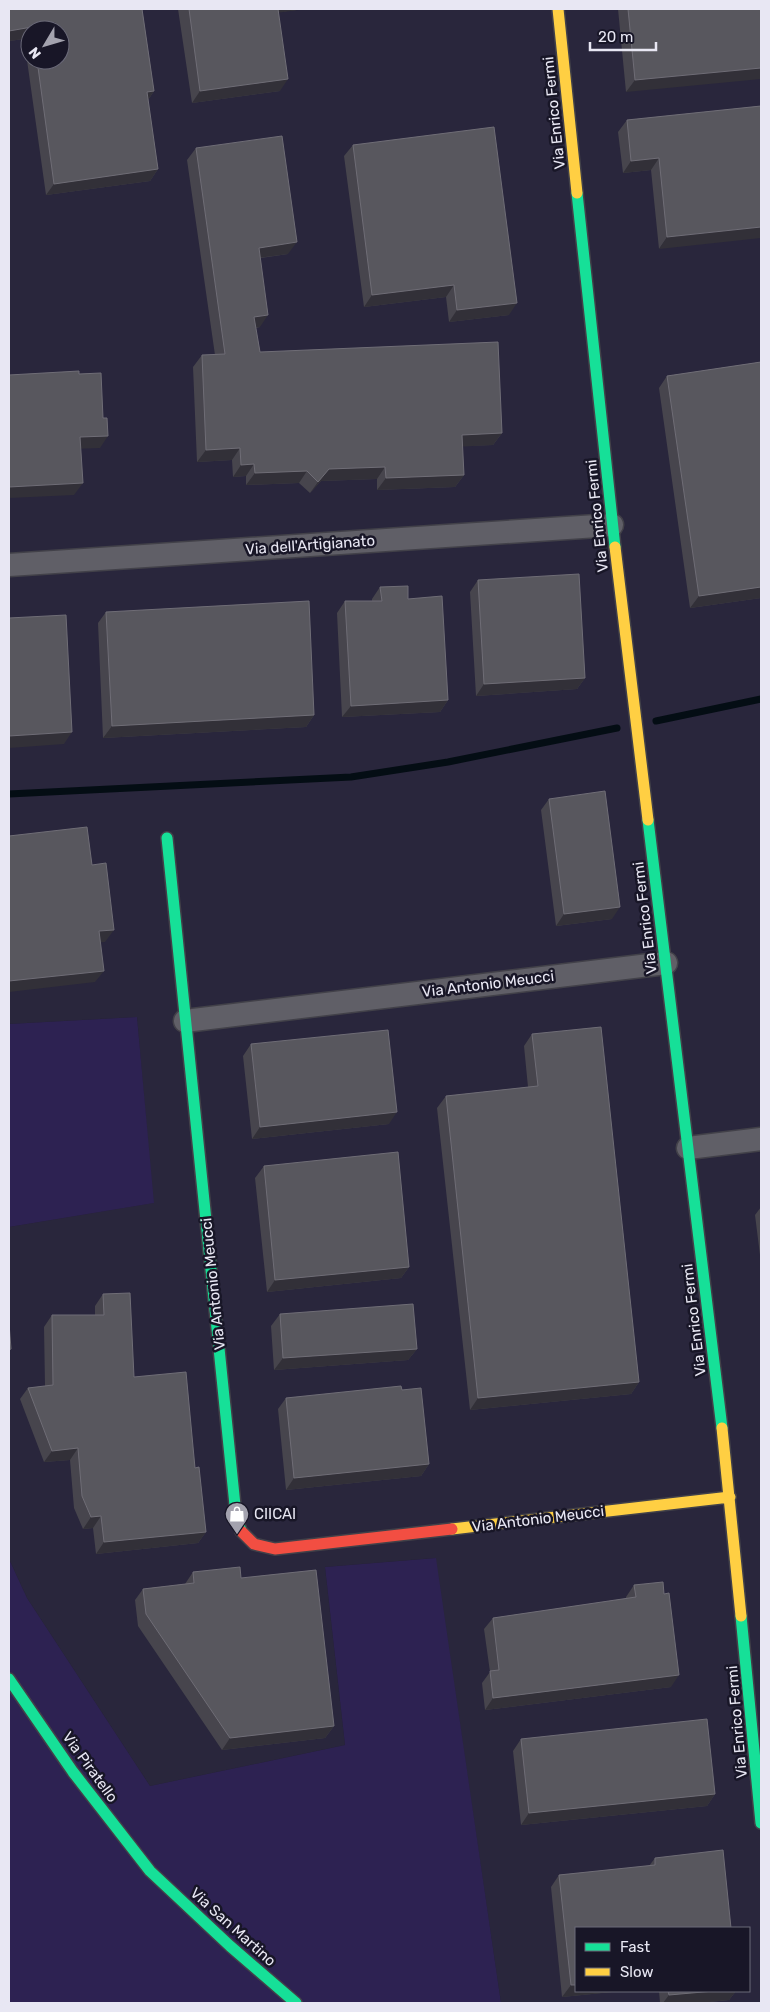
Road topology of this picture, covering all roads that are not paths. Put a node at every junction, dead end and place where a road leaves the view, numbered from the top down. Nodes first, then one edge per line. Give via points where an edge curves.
1 (558, 9) edge
2 (612, 525) junction
3 (9, 565) edge
4 (167, 838) dead end
5 (666, 963) junction
6 (185, 1021) junction
7 (761, 1139) edge
8 (688, 1148) junction
9 (730, 1497) junction
10 (9, 1679) edge
11 (761, 1823) edge
12 (150, 1871) joint
13 (296, 2003) edge

1 - 2 street, Via Enrico Fermi
2 - 3 street, Via dell'Artigianato
2 - 5 street, Via Enrico Fermi
4 - 6 street
5 - 6 street, Via Antonio Meucci
5 - 8 street, Via Enrico Fermi
6 - 9 street, Via Antonio Meucci via 236,1514 238,1526 248,1540 263,1549 275,1549
7 - 8 street
8 - 9 street, Via Enrico Fermi
9 - 11 street, Via Enrico Fermi
10 - 12 street, Via Piratello via 73,1772
12 - 13 street, Via San Martino

